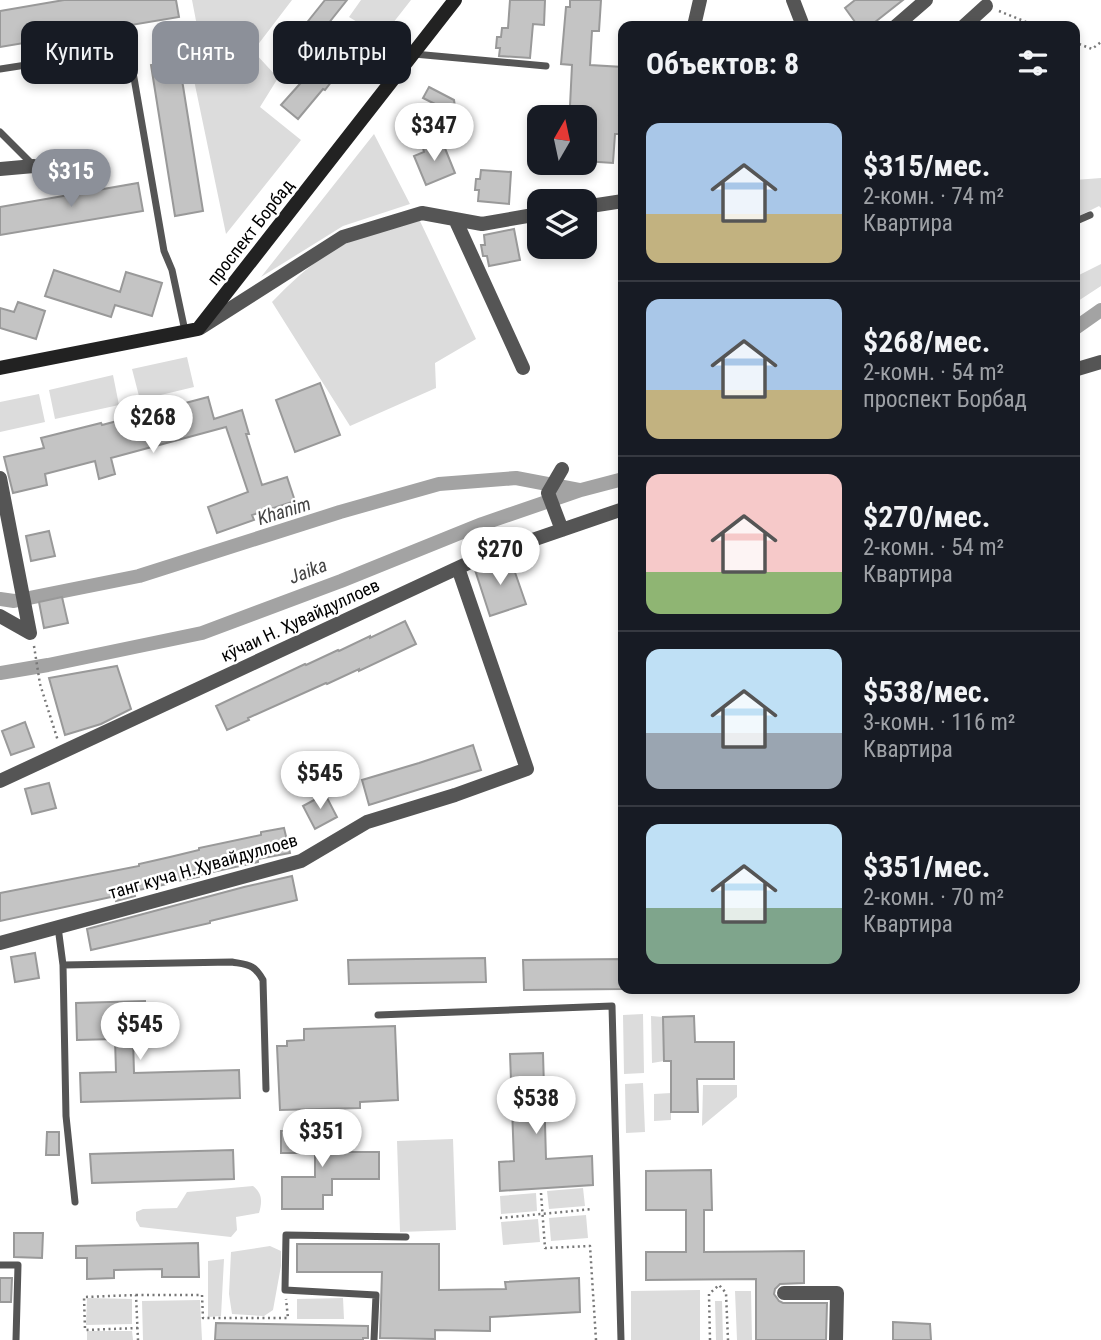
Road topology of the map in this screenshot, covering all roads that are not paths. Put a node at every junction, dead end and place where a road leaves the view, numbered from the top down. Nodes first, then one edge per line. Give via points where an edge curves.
1 (455, 0) edge
2 (699, 0) edge
3 (793, 0) edge
4 (926, 0) edge
5 (986, 6) road end
6 (695, 21) edge
7 (801, 21) edge
8 (902, 21) edge
9 (970, 21) edge
10 (413, 54) junction
11 (546, 66) dead end
12 (0, 69) edge
13 (0, 132) edge
14 (34, 166) joint
15 (0, 169) edge
16 (618, 202) edge
17 (597, 205) edge
18 (1090, 215) dead end
19 (527, 216) edge
20 (455, 219) junction
21 (1080, 219) edge
22 (192, 330) junction
23 (1101, 362) edge
24 (0, 368) edge
25 (523, 368) dead end
26 (1080, 368) edge
27 (562, 469) dead end
28 (0, 478) edge
29 (618, 511) edge
30 (562, 530) junction
31 (458, 568) junction
32 (0, 616) edge
33 (0, 781) edge
34 (58, 926) junction
35 (0, 943) edge
36 (63, 965) junction
37 (378, 1015) dead end
38 (266, 1089) dead end
39 (75, 1202) dead end
40 (406, 1237) dead end
41 (0, 1265) edge
42 (784, 1293) dead end
43 (16, 1340) edge
44 (374, 1340) edge
45 (621, 1340) edge
46 (836, 1340) edge

1 - 10 street, проспект Борбад
2 - 6 street
3 - 7 street
4 - 8 street
5 - 9 street
10 - 11 lane
10 - 22 street, проспект Борбад
12 - 22 lane via 129,49 164,251
13 - 14 lane
14 - 15 street
16 - 17 street
18 - 21 lane
19 - 20 street via 482,224
20 - 22 street via 422,213 343,237
20 - 25 street
22 - 24 street
23 - 26 street
27 - 30 street via 548,493
28 - 32 street via 30,633
29 - 30 street, кӯчаи Н. Ҳувайдуллоев
30 - 31 street, кӯчаи Н. Ҳувайдуллоев
31 - 33 street, кӯчаи Н. Ҳувайдуллоев
31 - 34 street, танг куча Н.Ҳувайдуллоев via 527,769 367,822 301,861
34 - 35 street, танг куча Н.Ҳувайдуллоев
34 - 36 lane
36 - 38 lane via 251,965 263,980
36 - 39 lane via 66,1116
37 - 45 lane via 612,1006
40 - 44 lane via 286,1236 285,1290 376,1296
41 - 43 lane via 18,1265
42 - 46 street via 836,1293

